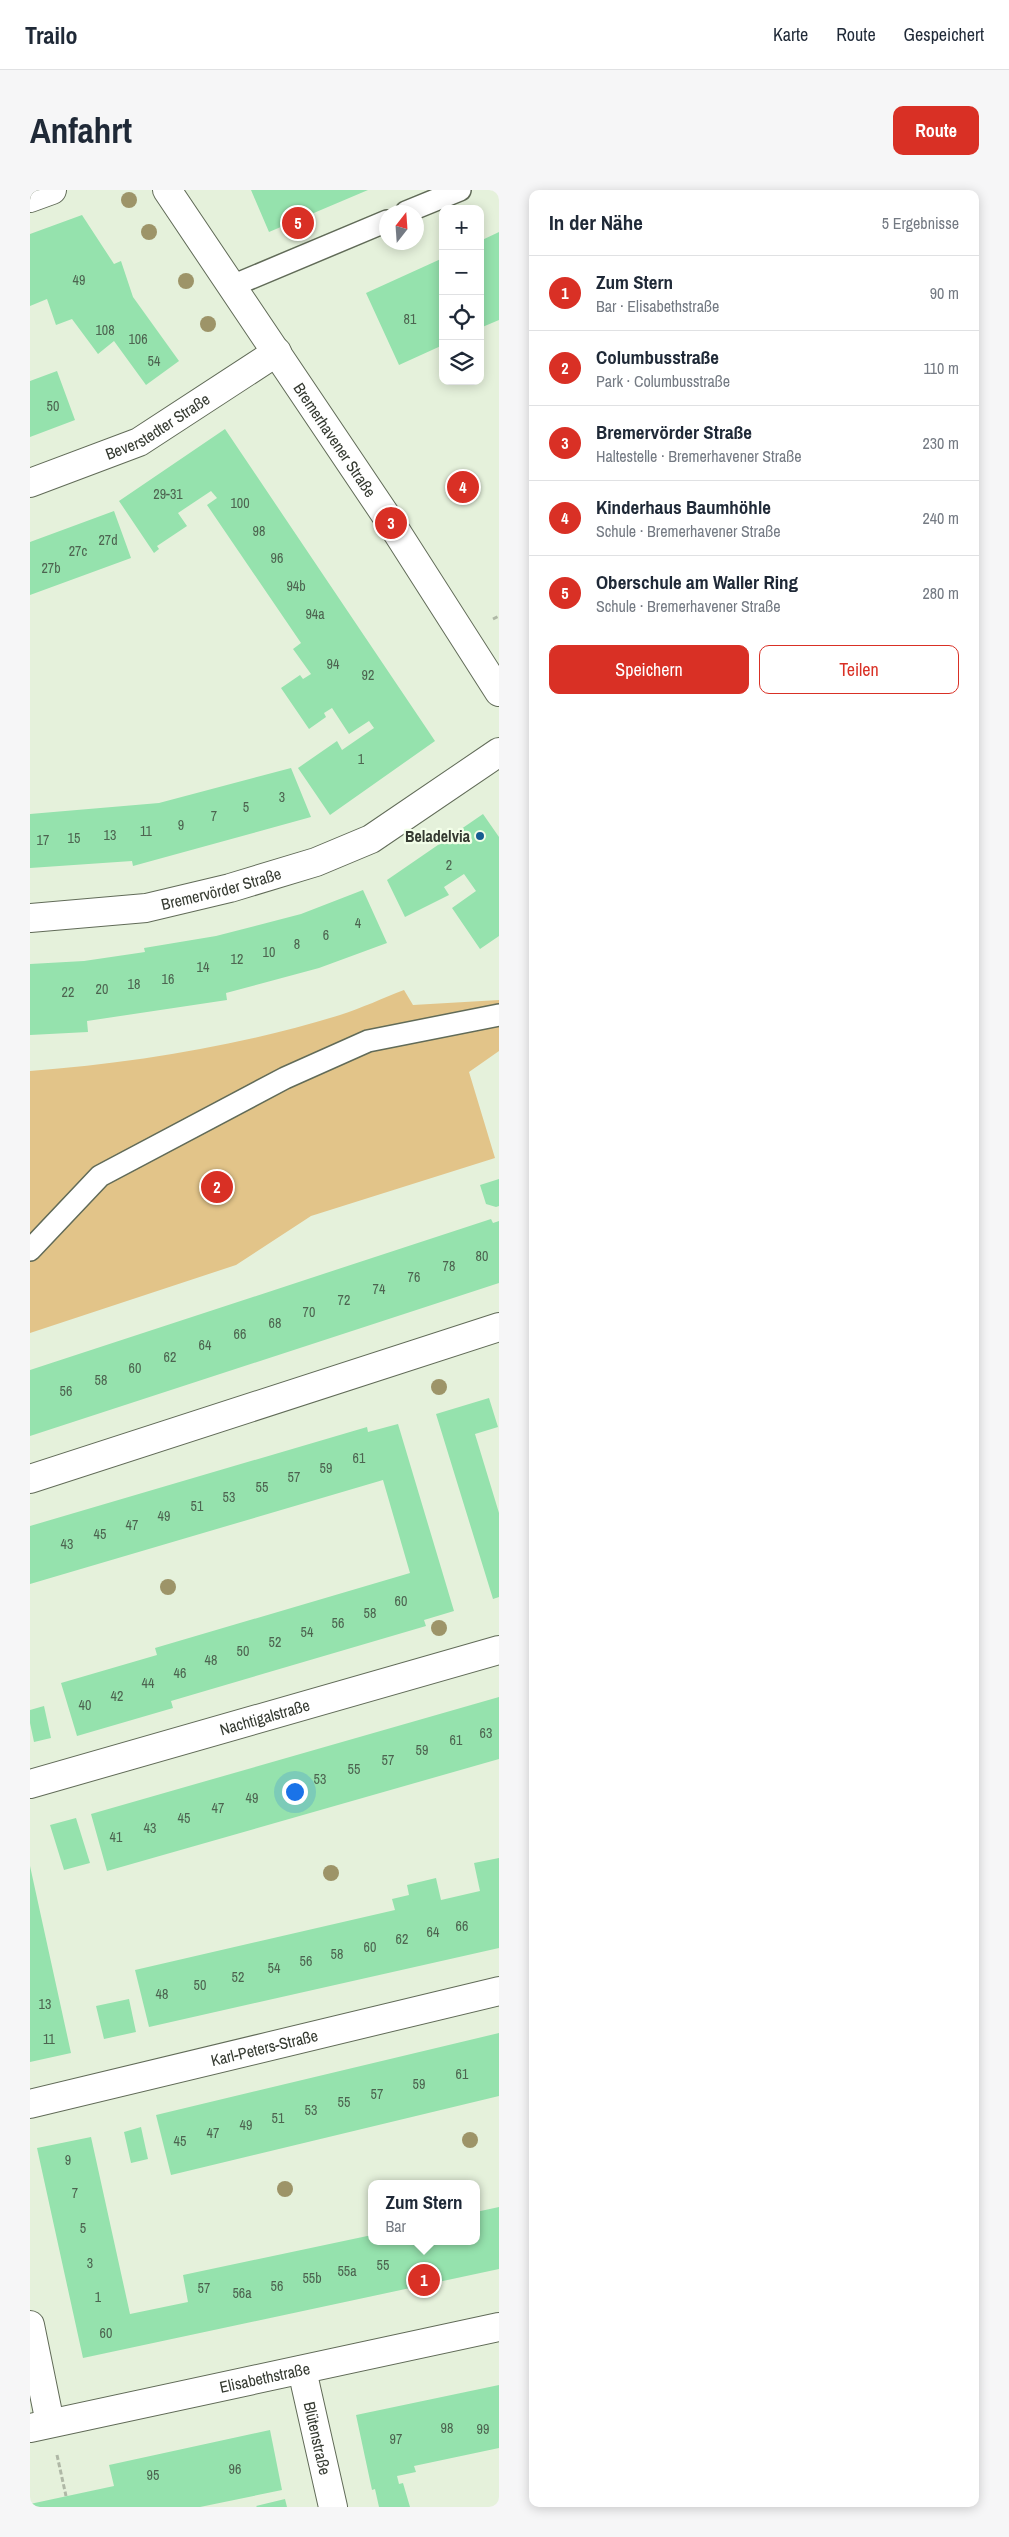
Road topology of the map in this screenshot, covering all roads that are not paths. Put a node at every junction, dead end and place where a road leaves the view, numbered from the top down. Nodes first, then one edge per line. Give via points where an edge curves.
1 (52, 190) edge
2 (167, 190) edge
3 (460, 190) edge
4 (30, 198) edge
5 (423, 205) edge
6 (379, 224) edge
7 (232, 286) junction
8 (277, 352) junction
9 (30, 483) edge
10 (499, 692) edge
11 (499, 752) edge
12 (30, 918) edge
13 (499, 1015) edge
14 (30, 1250) edge
15 (499, 1327) edge
16 (30, 1479) edge
17 (499, 1650) edge
18 (30, 1784) edge
19 (499, 1991) edge
20 (30, 2104) edge
21 (30, 2325) edge
22 (499, 2327) edge
23 (302, 2370) junction
24 (40, 2426) edge
25 (333, 2507) edge

1 - 4 street
2 - 7 street, Bremerhavener Straße
3 - 5 lane
6 - 7 lane
7 - 8 street, Bremerhavener Straße
8 - 9 street, Beverstedter Straße via 139,442
8 - 10 street, Bremerhavener Straße
11 - 12 street, Bremervörder Straße via 371,839 316,862 230,888 146,908
13 - 14 lane via 368,1041 285,1078 100,1176
15 - 16 street
17 - 18 street, Nachtigalstraße
19 - 20 street, Karl-Peters-Straße
21 - 24 street
22 - 23 street, Elisabethstraße
23 - 24 street, Elisabethstraße
23 - 25 street, Blütenstraße

